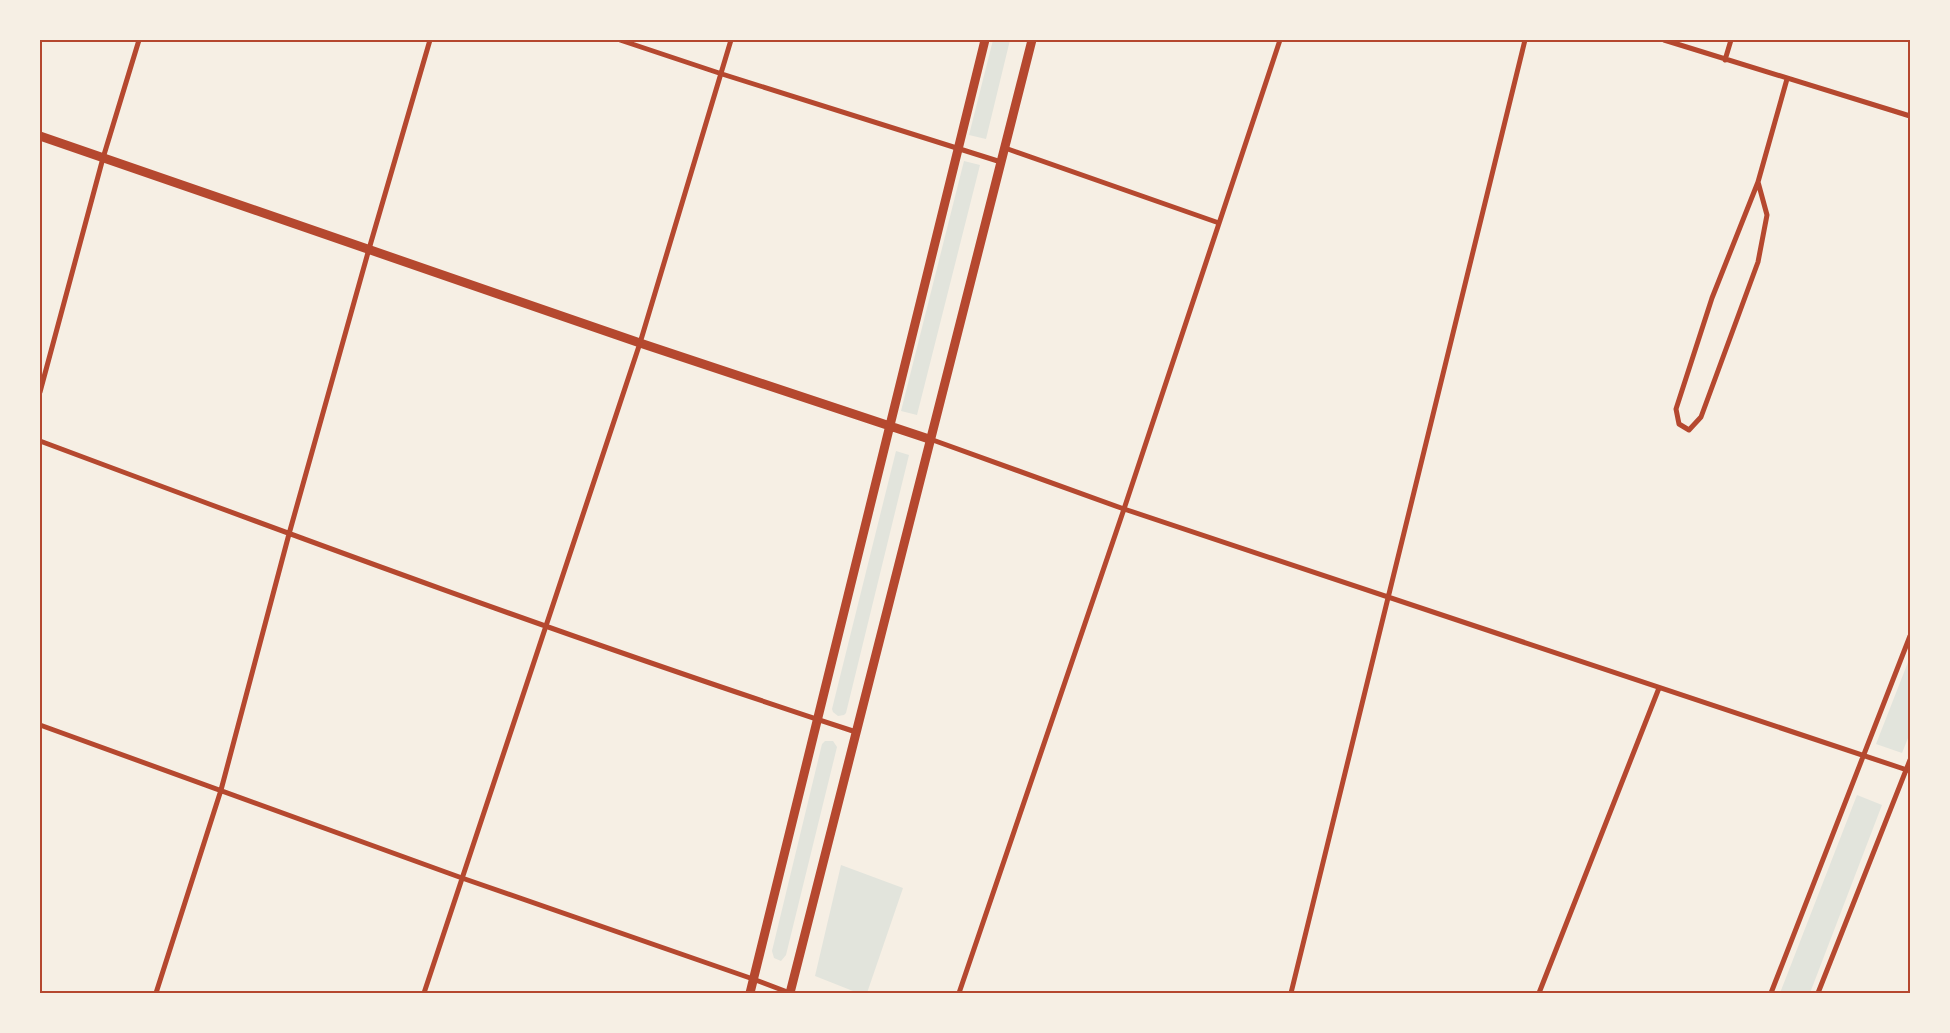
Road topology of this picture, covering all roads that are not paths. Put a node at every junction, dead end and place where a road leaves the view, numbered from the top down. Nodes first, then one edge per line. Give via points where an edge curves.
1 (139, 40) edge
2 (430, 40) edge
3 (620, 40) edge
4 (731, 40) edge
5 (985, 40) edge
6 (1032, 40) edge
7 (1280, 40) edge
8 (1525, 40) edge
9 (1664, 40) edge
10 (1731, 40) edge
11 (1725, 60) junction
12 (722, 74) junction
13 (1788, 78) junction
14 (1910, 116) edge
15 (40, 136) edge
16 (1005, 148) junction
17 (958, 149) junction
18 (103, 158) junction
19 (1002, 162) junction
20 (1758, 182) junction
21 (1219, 223) junction
22 (369, 249) junction
23 (640, 343) junction
24 (40, 392) edge
25 (890, 426) junction
26 (929, 439) junction
27 (40, 441) edge
28 (1124, 509) junction
29 (289, 534) junction
30 (1388, 597) junction
31 (546, 627) junction
32 (1910, 636) edge
33 (1660, 688) junction
34 (816, 720) junction
35 (40, 725) edge
36 (856, 732) junction
37 (1863, 754) junction
38 (1910, 760) edge
39 (1908, 771) edge
40 (222, 790) junction
41 (462, 878) junction
42 (753, 979) junction
43 (156, 993) edge
44 (424, 993) edge
45 (750, 993) edge
46 (790, 993) edge
47 (959, 993) edge
48 (1291, 993) edge
49 (1539, 993) edge
50 (1771, 993) edge
51 (1818, 993) edge

1 - 18 street
2 - 22 street
3 - 12 street
4 - 12 street
5 - 17 street
6 - 16 street
7 - 21 street
8 - 30 street
9 - 11 street
10 - 11 street
11 - 13 street
12 - 17 street
12 - 23 street
13 - 14 street
13 - 20 street
15 - 18 street
16 - 19 street
16 - 21 street
17 - 19 street
17 - 25 street
18 - 22 street
18 - 24 street
19 - 26 street
20 - 20 street via 1767,215 1758,262 1701,417 1689,430 1679,424 1676,409 1712,298
21 - 28 street
22 - 23 street
22 - 29 street
23 - 25 street
23 - 31 street
25 - 26 street
25 - 34 street
26 - 28 street
26 - 36 street
27 - 29 street
28 - 30 street
28 - 47 street
29 - 31 street
29 - 40 street
30 - 33 street
30 - 48 street
31 - 34 street
31 - 41 street
32 - 37 street
33 - 37 street
33 - 49 street
34 - 36 street
34 - 42 street
35 - 40 street
36 - 46 street
37 - 39 street
37 - 50 street
38 - 39 street
39 - 51 street
40 - 41 street
40 - 43 street
41 - 42 street
41 - 44 street
42 - 45 street
42 - 46 street

